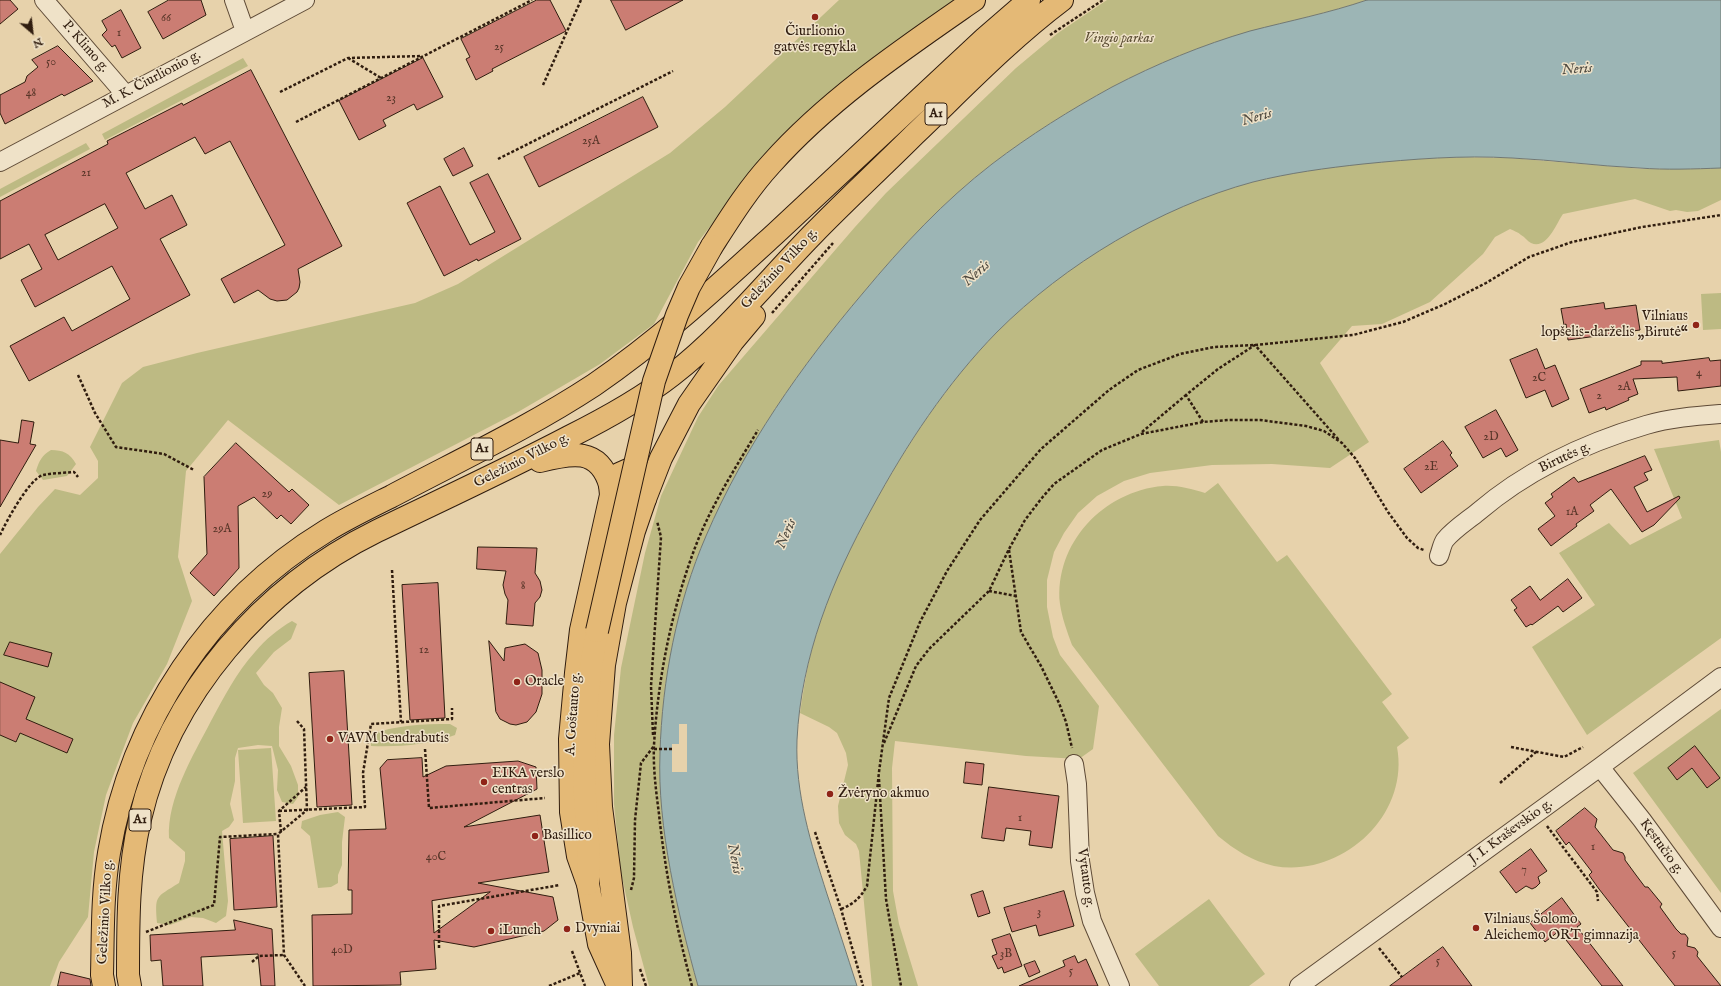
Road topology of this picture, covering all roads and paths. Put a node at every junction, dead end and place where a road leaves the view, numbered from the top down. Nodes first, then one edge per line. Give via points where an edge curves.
1 (44, 0) edge
2 (234, 0) edge
3 (305, 0) edge
4 (532, 0) edge
5 (581, 0) edge
6 (974, 0) edge
7 (1029, 0) edge
8 (1062, 0) edge
9 (1103, 0) edge
10 (244, 31) junction
11 (1048, 36) dead end
12 (423, 56) junction
13 (348, 58) junction
14 (673, 71) dead end
15 (381, 78) junction
16 (543, 85) dead end
17 (280, 92) dead end
18 (125, 94) junction
19 (296, 122) dead end
20 (498, 159) dead end
21 (0, 162) edge
22 (1720, 214) edge
23 (814, 233) junction
24 (838, 237) dead end
25 (769, 317) dead end
26 (1255, 345) junction
27 (78, 375) dead end
28 (1186, 395) junction
29 (1721, 414) edge
30 (1203, 422) junction
31 (758, 430) dead end
32 (1140, 434) junction
33 (1342, 443) junction
34 (511, 468) junction
35 (194, 470) dead end
36 (78, 477) dead end
37 (610, 486) junction
38 (645, 499) junction
39 (656, 517) dead end
40 (0, 535) edge
41 (1009, 549) junction
42 (1439, 556) joint
43 (392, 570) dead end
44 (989, 590) junction
45 (1016, 596) junction
46 (1721, 677) edge
47 (452, 708) dead end
48 (297, 721) dead end
49 (401, 722) junction
50 (1511, 747) dead end
51 (1583, 747) dead end
52 (654, 748) junction
53 (882, 748) junction
54 (425, 749) dead end
55 (673, 749) dead end
56 (1536, 751) junction
57 (1074, 764) joint
58 (1600, 767) junction
59 (878, 772) junction
60 (1500, 783) dead end
61 (306, 786) junction
62 (545, 798) dead end
63 (307, 810) junction
64 (279, 811) junction
65 (1537, 813) junction
66 (281, 832) junction
67 (815, 832) dead end
68 (278, 834) junction
69 (588, 884) junction
70 (560, 885) dead end
71 (631, 891) dead end
72 (1598, 901) dead end
73 (841, 909) junction
74 (1721, 928) edge
75 (1369, 934) junction
76 (146, 939) dead end
77 (439, 948) dead end
78 (572, 951) dead end
79 (284, 955) junction
80 (252, 962) dead end
81 (639, 966) dead end
82 (580, 973) junction
83 (1402, 977) dead end
84 (104, 986) edge
85 (130, 986) edge
86 (305, 986) edge
87 (549, 986) edge
88 (585, 986) edge
89 (618, 986) edge
90 (621, 986) edge
91 (646, 986) edge
92 (692, 986) edge
93 (863, 986) edge
94 (901, 986) edge
95 (1120, 986) edge
96 (1299, 986) edge

1 - 18 street, P. Klimo g.
2 - 10 street
3 - 10 street, M. K. Čiurlionio g.
4 - 12 path
5 - 16 path
6 - 69 main road, bridge via 907,46 836,100 792,141 747,193 689,287 654,381 597,631 587,689 584,769 590,860
7 - 84 main road, Geležinio Vilko g. / A1 via 712,292 645,347 594,385 537,420 326,531 249,591 215,626 191,655 164,695 127,778 109,853 103,904
8 - 23 main road, Geležinio Vilko g. / A1 via 996,56
9 - 11 path
10 - 18 street, M. K. Čiurlionio g.
12 - 13 path
12 - 15 path
13 - 15 path
13 - 17 path
14 - 20 path
15 - 19 path
18 - 21 street, M. K. Čiurlionio g.
22 - 26 path via 1572,242 1529,257 1459,297 1403,322 1353,335
23 - 34 main road, Geležinio Vilko g. / A1 via 752,300 673,375 622,410
23 - 38 main road, A. Goštauto g. via 767,301 733,341 689,404 661,458
24 - 25 path
26 - 28 path via 1218,369
26 - 33 path
26 - 53 path via 1214,347 1180,354 1138,370 1109,390 1041,449 980,520 947,571 920,622 889,698
27 - 35 path via 95,413 116,447 164,454
28 - 30 path
28 - 32 path
29 - 42 street, Birutės g. via 1647,425 1602,441 1545,467 1500,493 1444,540
30 - 32 path
30 - 33 path via 1260,420 1306,426 1324,431
31 - 52 path via 713,509 682,586 659,691
32 - 41 path via 1102,450 1054,484 1025,520
33 - 42 path via 1355,458 1407,538 1418,548
34 - 37 main road via 567,454 587,457 596,461 602,468 608,476
34 - 85 main road, Geležinio Vilko g. / A1 via 375,532 305,574 268,605 234,640 210,670 184,710 162,754 140,818 128,903
36 - 40 path via 74,472 41,476 12,510
37 - 38 main road via 619,474 628,470 636,471 644,483
37 - 69 main road, A. Goštauto g. via 611,495 581,630 570,739 571,812 578,856
38 - 90 main road, A. Goštauto g. via 615,603 604,665 598,744 601,807 620,953
39 - 52 path via 662,537 651,686
41 - 44 path
41 - 45 path
43 - 49 path
44 - 45 path
44 - 53 path via 929,649 916,666
45 - 57 path via 1022,632 1041,666 1066,722
46 - 58 street, J. I. Kraševskio g.
47 - 49 path via 452,720
48 - 61 path via 304,729
49 - 63 path via 371,724 363,773 365,807
50 - 56 path
51 - 56 path via 1564,757
52 - 55 path
52 - 71 path via 641,763
52 - 92 path via 655,782 663,849 680,939
53 - 59 path
54 - 62 path via 429,808
56 - 60 path
57 - 95 street, Vytauto g. via 1080,861 1085,892 1092,921
58 - 65 street, J. I. Kraševskio g.
58 - 74 street, Kęstučio g.
59 - 73 path via 867,886 860,897
59 - 94 path via 886,899
61 - 63 path
61 - 64 path
63 - 64 path
63 - 66 path
64 - 66 path
65 - 72 path via 1597,892
65 - 75 street, J. I. Kraševskio g.
66 - 68 path
67 - 73 path
68 - 76 path via 220,837 214,905 146,931
68 - 79 path
69 - 89 main road, A. Goštauto g. via 599,944
70 - 77 path via 439,906
73 - 93 path
75 - 83 path
75 - 96 street, J. I. Kraševskio g.
78 - 82 path
79 - 80 path via 259,956
79 - 86 path
81 - 91 path
82 - 87 path
82 - 88 path

